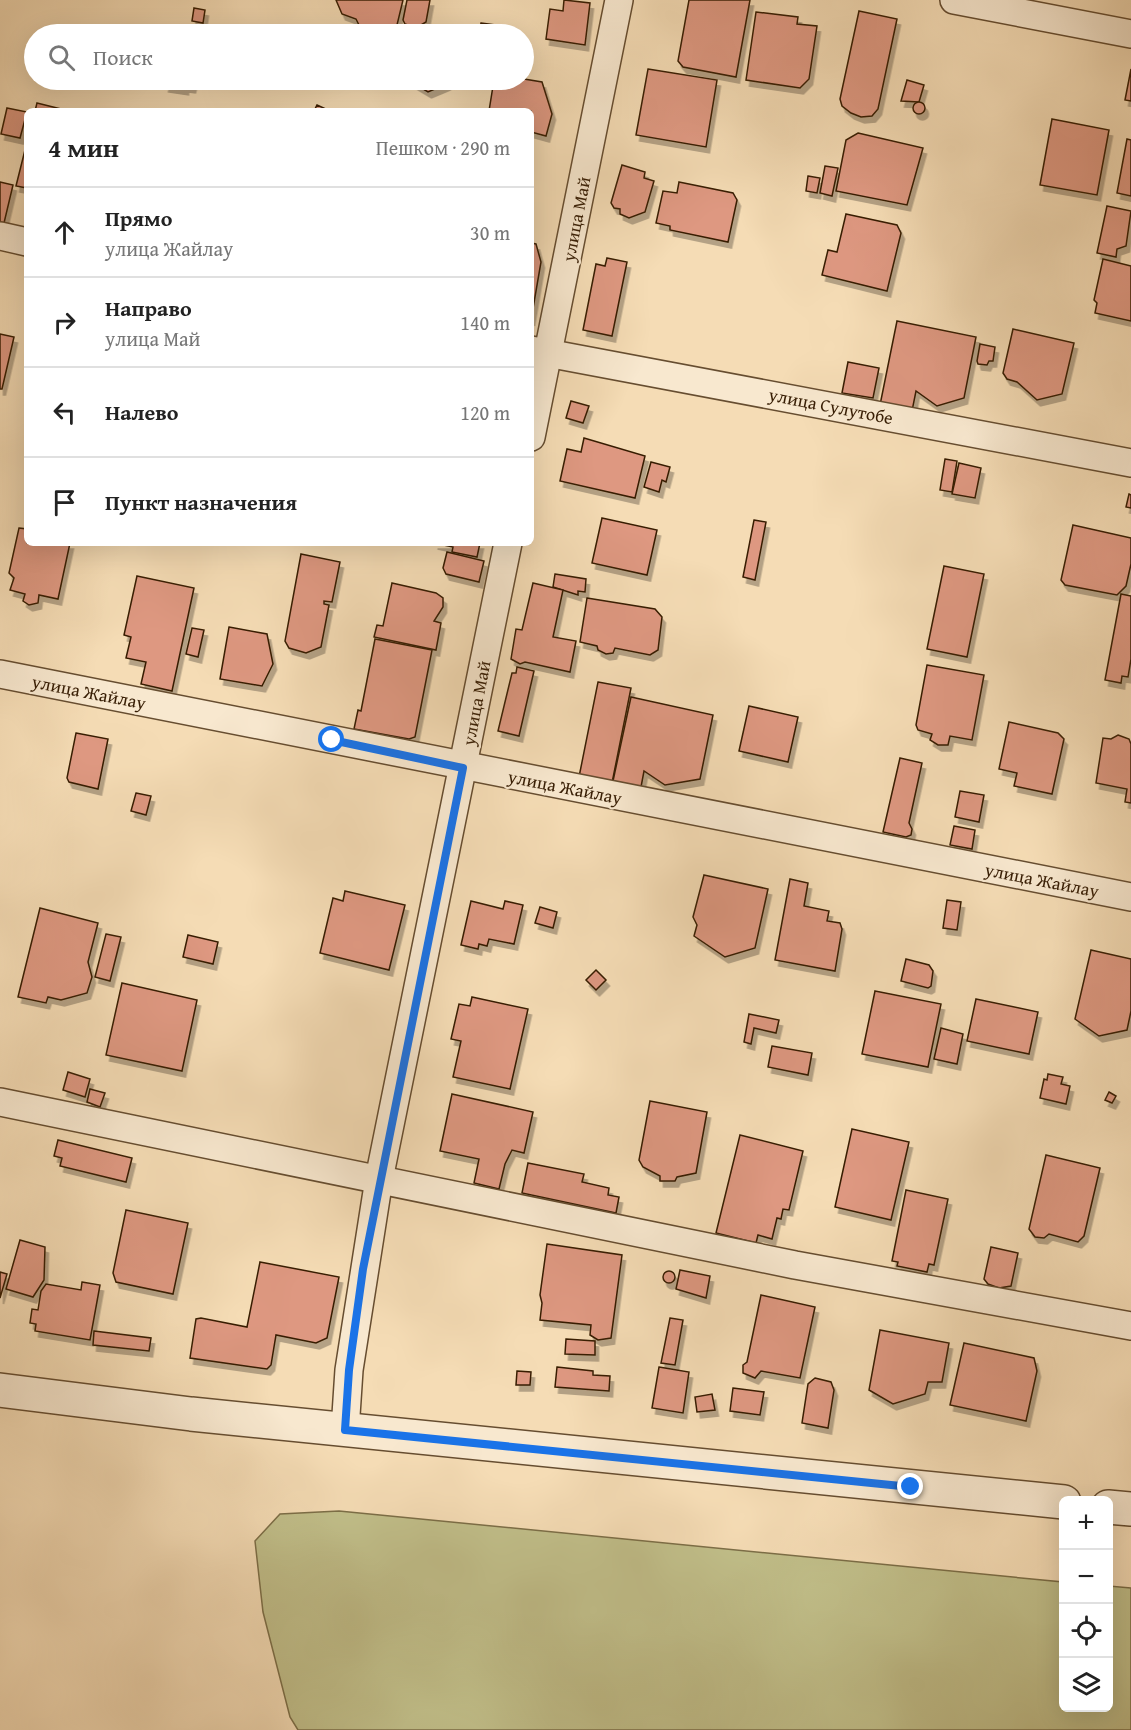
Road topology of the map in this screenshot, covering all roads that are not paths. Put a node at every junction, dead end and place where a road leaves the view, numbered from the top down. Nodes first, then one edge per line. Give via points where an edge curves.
1 (619, 0) edge
2 (954, 0) edge
3 (1131, 34) edge
4 (0, 236) edge
5 (24, 241) edge
6 (540, 352) edge
7 (534, 409) edge
8 (1131, 463) edge
9 (507, 546) edge
10 (0, 674) edge
11 (463, 768) junction
12 (1131, 897) edge
13 (0, 1102) edge
14 (379, 1179) junction
15 (1131, 1326) edge
16 (0, 1390) edge
17 (345, 1430) junction
18 (1059, 1501) edge
19 (1113, 1507) edge
20 (1131, 1509) edge

1 - 6 street, улица Май
2 - 3 street
4 - 5 street
6 - 7 street, улица Май
6 - 8 street, улица Сулутобе
9 - 11 street, улица Май
10 - 11 street, улица Жайлау
11 - 12 street, улица Жайлау
11 - 14 street, улица Май
13 - 14 street
14 - 15 street via 784,1262
14 - 17 street, улица Май via 351,1359
16 - 17 street
17 - 18 street
19 - 20 street

